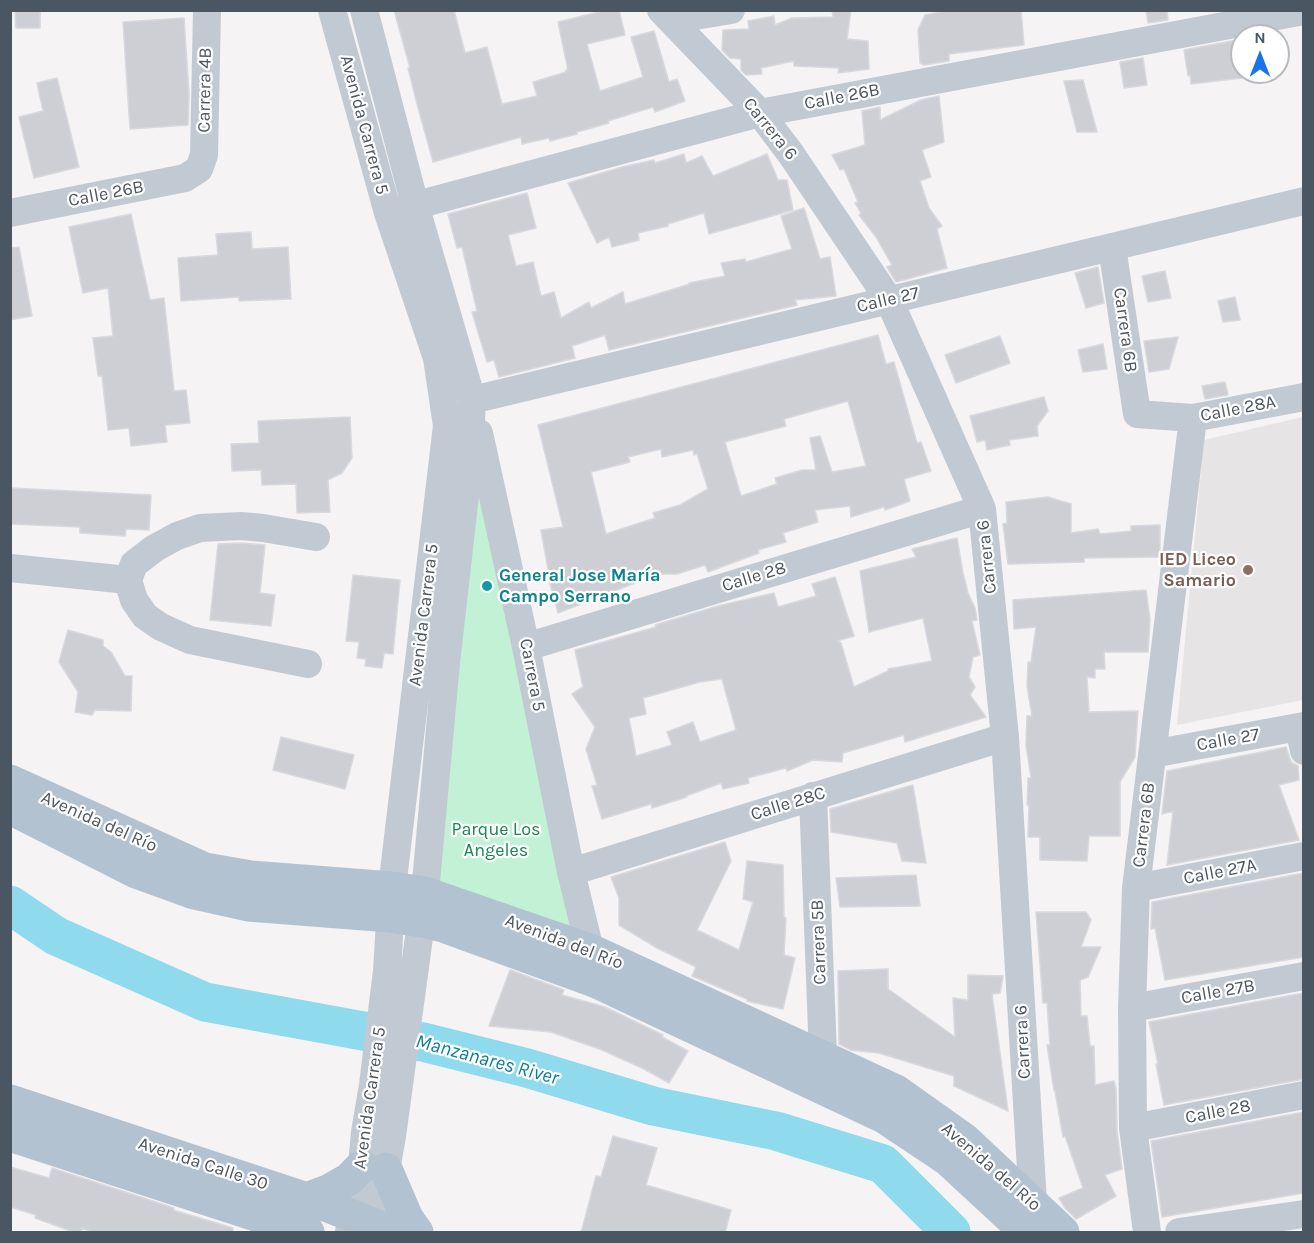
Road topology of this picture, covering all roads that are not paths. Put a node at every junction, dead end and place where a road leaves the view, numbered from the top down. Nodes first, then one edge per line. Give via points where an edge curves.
1 (332, 10) edge
2 (364, 10) edge
3 (731, 10) edge
4 (1304, 11) edge
5 (215, 12) edge
6 (666, 15) edge
7 (760, 112) junction
8 (199, 169) joint
9 (1304, 201) edge
10 (415, 205) junction
11 (10, 213) edge
12 (388, 213) junction
13 (1112, 247) junction
14 (889, 300) junction
15 (1304, 396) edge
16 (472, 400) junction
17 (1137, 414) joint
18 (1193, 418) junction
19 (982, 510) junction
20 (316, 537) dead end
21 (10, 567) edge
22 (128, 579) junction
23 (526, 647) junction
24 (308, 664) dead end
25 (1302, 734) edge
26 (1005, 737) junction
27 (1152, 754) junction
28 (10, 781) edge
29 (813, 796) junction
30 (10, 808) edge
31 (1304, 856) edge
32 (571, 872) junction
33 (1136, 888) junction
34 (407, 904) junction
35 (590, 950) junction
36 (1304, 976) edge
37 (1132, 1008) junction
38 (822, 1072) junction
39 (386, 1086) junction
40 (1304, 1095) edge
41 (10, 1101) edge
42 (1133, 1128) junction
43 (10, 1135) edge
44 (374, 1168) junction
45 (306, 1199) junction
46 (1304, 1214) edge
47 (1030, 1218) edge
48 (369, 1228) edge
49 (308, 1233) edge
50 (417, 1233) edge
51 (1063, 1233) edge
52 (1147, 1233) edge
53 (1179, 1233) edge

1 - 12 street, Avenida Carrera 5
2 - 10 street, Avenida Carrera 5
3 - 6 street
4 - 7 street, Calle 26B
5 - 8 street, Carrera 4B via 204,155
6 - 7 street, Carrera 6
7 - 10 street, Calle 26B
7 - 14 street, Carrera 6
8 - 11 street, Calle 26B via 185,178
9 - 13 street, Calle 27
10 - 12 street, Calle 26B
10 - 16 street, Avenida Carrera 5
12 - 34 street, Avenida Carrera 5 via 437,358 447,426
13 - 14 street, Calle 27
13 - 17 street, Carrera 6B
14 - 16 street, Calle 27
14 - 19 street, Carrera 6
15 - 18 street, Calle 28A
16 - 23 street, Carrera 5
16 - 34 street, Avenida Carrera 5 via 446,663
17 - 18 street, Calle 28A
18 - 27 street, Carrera 6B
19 - 23 street, Calle 28
19 - 26 street, Carrera 6
20 - 22 street via 241,526 200,528 155,548 134,564
21 - 22 street
22 - 24 street via 134,600 161,627 189,640
23 - 32 street, Carrera 5
25 - 27 street, Calle 27
26 - 29 street, Calle 28C
26 - 47 street, Carrera 6
27 - 33 street, Carrera 6B
28 - 34 main road, Avenida del Río via 205,869
29 - 32 street, Calle 28C
29 - 38 street, Carrera 5B
30 - 34 main road, Avenida del Río via 136,872 194,893 248,905
31 - 33 street, Calle 27A
32 - 35 street, Carrera 5
33 - 37 street, Carrera 6B
34 - 35 main road, Avenida del Río
34 - 38 main road, Avenida del Río via 443,926 597,982
34 - 39 street, Avenida Carrera 5 via 387,971
34 - 39 street, Avenida Carrera 5 via 416,973
35 - 38 main road, Avenida del Río
36 - 37 street, Calle 27B
37 - 42 street, Carrera 6B
38 - 47 main road, Avenida del Río via 896,1091 965,1140
39 - 44 street, Avenida Carrera 5 via 365,1132
40 - 42 street, Calle 28
41 - 45 main road, Avenida Calle 30
42 - 52 street, Carrera 6B
43 - 49 main road, Avenida Calle 30
44 - 45 main road
44 - 48 street, Avenida Carrera 5
44 - 50 main road
45 - 48 main road, Avenida Calle 30
46 - 53 street
47 - 51 main road, Avenida del Río

